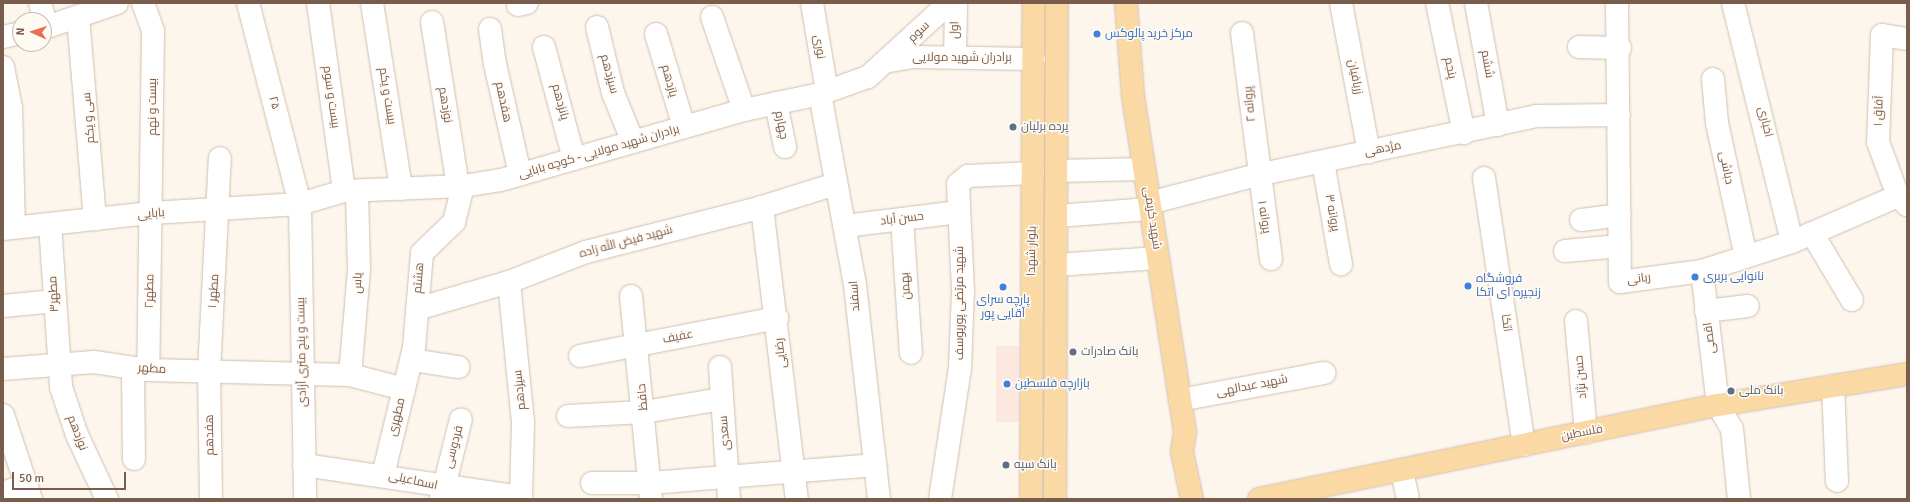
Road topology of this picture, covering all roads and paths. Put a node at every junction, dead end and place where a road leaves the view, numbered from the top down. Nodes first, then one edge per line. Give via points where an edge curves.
1 (144, 3) edge
2 (248, 3) edge
3 (318, 3) edge
4 (372, 3) edge
5 (812, 3) edge
6 (949, 3) edge
7 (956, 3) edge
8 (1034, 3) edge
9 (1057, 3) edge
10 (1126, 3) edge
11 (1341, 3) edge
12 (1436, 3) edge
13 (1476, 3) edge
14 (1617, 3) edge
15 (1733, 3) edge
16 (108, 4) edge
17 (78, 17) junction
18 (712, 17) dead end
19 (432, 22) dead end
20 (52, 26) edge
21 (597, 27) dead end
22 (490, 29) dead end
23 (1242, 33) dead end
24 (656, 34) dead end
25 (1907, 39) edge
26 (544, 46) dead end
27 (1579, 47) dead end
28 (1620, 48) junction
29 (955, 57) junction
30 (1034, 59) junction
31 (890, 61) junction
32 (3, 67) edge
33 (1713, 79) dead end
34 (824, 93) junction
35 (776, 103) junction
36 (744, 110) junction
37 (1619, 115) junction
38 (1498, 125) junction
39 (684, 127) junction
40 (1464, 133) junction
41 (633, 142) junction
42 (785, 147) dead end
43 (1368, 152) junction
44 (220, 158) dead end
45 (574, 159) junction
46 (1323, 162) junction
47 (1144, 169) junction
48 (1057, 171) junction
49 (1033, 173) junction
50 (520, 174) junction
51 (1257, 175) junction
52 (1484, 178) dead end
53 (836, 184) junction
54 (461, 186) junction
55 (401, 189) junction
56 (350, 191) junction
57 (1902, 200) edge
58 (300, 204) junction
59 (1150, 206) junction
60 (762, 207) junction
61 (219, 210) junction
62 (959, 212) junction
63 (151, 213) junction
64 (1620, 215) junction
65 (1057, 216) junction
66 (95, 219) junction
67 (902, 219) junction
68 (1581, 220) dead end
69 (50, 224) junction
70 (845, 226) junction
71 (9, 229) edge
72 (1812, 233) junction
73 (1792, 242) junction
74 (1620, 246) junction
75 (1566, 251) dead end
76 (1746, 257) junction
77 (1158, 258) junction
78 (1270, 259) dead end
79 (1056, 264) junction
80 (1341, 264) dead end
81 (1702, 271) junction
82 (509, 282) junction
83 (631, 296) dead end
84 (1852, 300) dead end
85 (55, 301) junction
86 (3, 306) edge
87 (1748, 306) dead end
88 (418, 309) junction
89 (1706, 311) junction
90 (777, 318) junction
91 (1576, 321) dead end
92 (637, 345) junction
93 (911, 353) dead end
94 (580, 356) dead end
95 (412, 360) junction
96 (58, 363) junction
97 (458, 367) dead end
98 (720, 367) dead end
99 (3, 369) edge
100 (140, 369) junction
101 (209, 372) junction
102 (303, 373) junction
103 (1324, 373) dead end
104 (1907, 374) edge
105 (350, 375) junction
106 (1832, 386) junction
107 (404, 389) junction
108 (722, 399) junction
109 (1180, 400) junction
110 (1718, 405) junction
111 (644, 412) junction
112 (3, 415) edge
113 (568, 416) dead end
114 (461, 419) dead end
115 (1185, 432) junction
116 (1586, 433) junction
117 (1524, 445) junction
118 (134, 459) dead end
119 (304, 465) junction
120 (876, 465) junction
121 (1402, 470) junction
122 (795, 473) junction
123 (383, 474) junction
124 (729, 477) junction
125 (1837, 481) dead end
126 (592, 483) dead end
127 (651, 491) edge
128 (29, 492) edge
129 (3, 493) edge
130 (442, 493) edge
131 (521, 498) edge
132 (106, 499) edge
133 (211, 499) edge
134 (305, 499) edge
135 (729, 499) edge
136 (797, 499) edge
137 (879, 499) edge
138 (940, 499) edge
139 (1030, 499) edge
140 (1055, 499) edge
141 (1192, 499) edge
142 (1204, 499) edge
143 (1259, 499) edge
144 (1408, 499) edge
145 (1739, 499) edge

1 - 63 street, بیست و نهم via 153,30
2 - 58 street, ۲۵
3 - 56 street, بیست و سوم
4 - 55 street, بیست و یکم
5 - 34 street, نوری
6 - 31 street, سوم
7 - 29 street, اول
8 - 30 main road, بلوار شهدا
9 - 48 main road, بلوار شهدا
10 - 47 main road, شهید کریمی via 1133,96
11 - 43 street, زربافیان
12 - 40 street, پنجم
13 - 38 street, ششم
14 - 28 street, ربانی
15 - 73 street, اخباری
16 - 17 street
17 - 20 street
17 - 66 street, سی و یکم
18 - 36 street
19 - 54 street, نوزدهم
21 - 41 street, سیزدهم via 614,93
22 - 50 street, هفدهم via 494,64
23 - 51 street, پروانه ۲
24 - 39 street, یازدهم
25 - 57 street, آفاق ۱ via 1882,35 1878,142
26 - 45 street, پانزدهم
27 - 28 street
28 - 37 street, ربانی
29 - 30 street, برادران شهید مولایی
29 - 31 street, برادران شهید مولایی
30 - 49 main road, بلوار شهدا
31 - 34 street, برادران شهید مولایی - کوچه بابایی via 868,77
32 - 71 street via 11,108
33 - 76 street, دباشی via 1718,124
34 - 35 street, برادران شهید مولایی - کوچه بابایی
34 - 53 street, اسفند
35 - 36 street, برادران شهید مولایی - کوچه بابایی
35 - 42 street, چهارم
36 - 39 street, برادران شهید مولایی - کوچه بابایی
37 - 38 street, مژدهی via 1536,116
37 - 64 street, ربانی
38 - 40 street, مژدهی
39 - 41 street, برادران شهید مولایی - کوچه بابایی
40 - 43 street, مژدهی
41 - 45 street, برادران شهید مولایی - کوچه بابایی
43 - 46 street, مژدهی
44 - 61 street, مطهر ۱
45 - 50 street, برادران شهید مولایی - کوچه بابایی
46 - 51 street, مژدهی
46 - 80 street, پروانه ۳
47 - 48 street
47 - 59 main road, شهید کریمی
48 - 65 main road, بلوار شهدا
49 - 62 street, شهید مرتضی پوریوسف via 968,176 958,184
49 - 139 main road, بلوار شهدا
50 - 54 street, برادران شهید مولایی - کوچه بابایی
51 - 59 street, مژدهی
51 - 78 street, پروانه ۱
52 - 117 street, اتکا
53 - 60 street, شهید فیض الله زاده
53 - 70 street, اسفند
54 - 55 street, برادران شهید مولایی - کوچه بابایی
54 - 88 street, هشتم via 454,222 422,253
55 - 56 street, برادران شهید مولایی - کوچه بابایی
56 - 58 street, برادران شهید مولایی - کوچه بابایی
56 - 105 street, یاس via 359,269
57 - 72 street, ربانی
58 - 61 street, بابایی
58 - 102 street, بیست و پنج متری آزادی
59 - 65 street, مژدهی
59 - 77 main road, شهید کریمی
60 - 82 street, شهید فیض الله زاده via 586,252
60 - 90 street, رضایی
61 - 63 street, بابایی
61 - 101 street, مطهر ۱
62 - 67 street, حسن آباد
62 - 138 street, شهید مرتضی پوریوسف via 963,290 960,368
63 - 66 street, بابایی
63 - 100 street, مطهر۲
64 - 68 street
64 - 74 street, ربانی
65 - 79 main road, بلوار شهدا
66 - 69 street, بابایی
67 - 70 street, حسن آباد
67 - 93 street, بهمن
69 - 71 street, بابایی
69 - 85 street, مطهر۳
70 - 120 street, اسفند
72 - 73 street, ربانی
72 - 84 street
73 - 76 street, ربانی
74 - 75 street
74 - 81 street, ربانی via 1620,282
76 - 81 street, ربانی
77 - 79 street
77 - 109 main road, شهید کریمی
79 - 140 main road, بلوار شهدا
81 - 89 street, اقصی
82 - 88 street, شهید فیض الله زاده
82 - 131 street, سیزدهم via 523,422
83 - 92 street, حافظ
85 - 86 street
85 - 96 street, مطهر۳
87 - 89 street
88 - 95 street, هشتم
89 - 110 street, اقصی
90 - 92 street, عفیف
90 - 122 street, رضایی
91 - 116 street, حسن نژاد
92 - 94 street, عفیف
92 - 111 street, حافظ
95 - 97 street
95 - 107 street, مطهری
96 - 99 street, مطهر
96 - 100 street, مطهر via 94,362
96 - 132 street, نوزدهم via 61,387 77,435
98 - 108 street, سعدی
100 - 101 street, مطهر
100 - 118 street, مطهر۲
101 - 102 street, مطهر
101 - 133 street, هفدهم
102 - 105 street, مطهر
102 - 119 street, بیست و پنج متری آزادی
103 - 109 street, شهید عبدالهی
104 - 106 main road, فلسطین
105 - 107 street, مطهر
106 - 110 main road, فلسطین
106 - 125 street
107 - 123 street, مطهری
108 - 111 street
108 - 124 street, سعدی
109 - 115 main road, شهید کریمی
110 - 116 main road, فلسطین
110 - 145 street via 1732,429
111 - 113 street
111 - 127 street, حافظ
112 - 128 street
114 - 130 street, فردوسی
115 - 141 main road, شهید کریمی via 1182,452
115 - 142 main road, شهید کریمی via 1194,450
116 - 117 main road, فلسطین
117 - 121 main road, فلسطین
119 - 123 street, اسماعیلی
119 - 134 street, بیست و پنج متری آزادی
120 - 122 street
120 - 137 street, اسفند
121 - 143 main road, فلسطین
121 - 144 street
122 - 124 street
122 - 136 street, رضایی
123 - 130 street, اسماعیلی
124 - 127 street
124 - 135 street, سعدی
126 - 127 street
128 - 129 street
130 - 131 street, اسماعیلی

